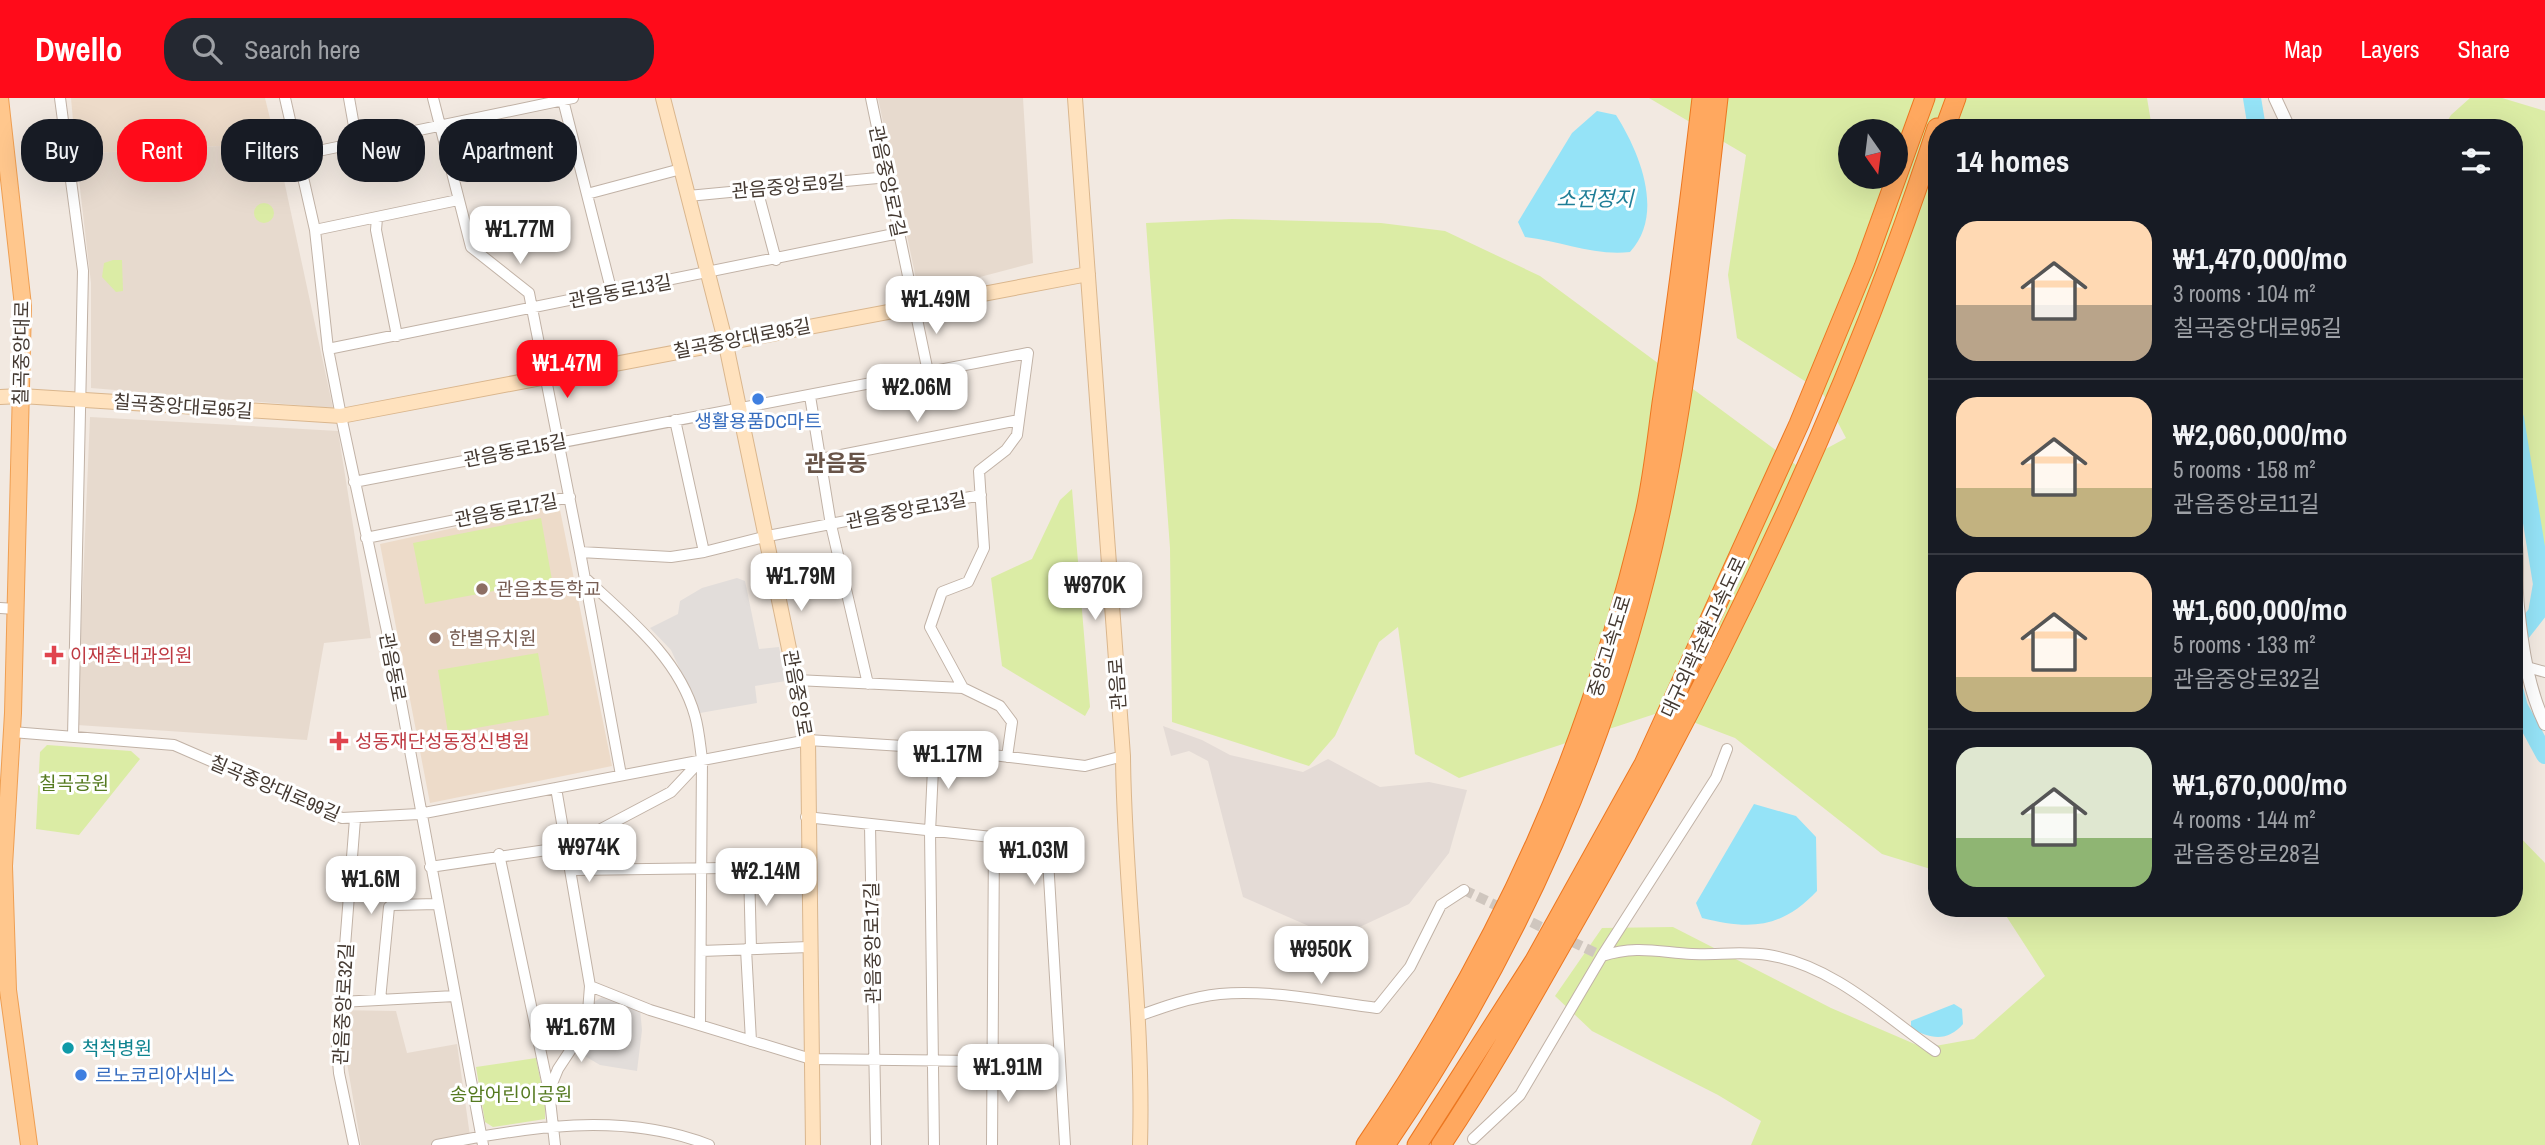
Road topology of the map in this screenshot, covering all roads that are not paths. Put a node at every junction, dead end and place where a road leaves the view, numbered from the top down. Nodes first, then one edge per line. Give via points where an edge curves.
1 (0, 98) edge
2 (60, 98) edge
3 (285, 98) edge
4 (349, 98) edge
5 (433, 98) edge
6 (663, 98) edge
7 (871, 98) edge
8 (1075, 98) edge
9 (1702, 98) edge
10 (1718, 98) edge
11 (1915, 98) edge
12 (1925, 98) edge
13 (1947, 98) edge
14 (1956, 98) edge
15 (2275, 98) edge
16 (568, 99) edge
17 (290, 119) edge
18 (353, 119) edge
19 (473, 119) edge
20 (1940, 119) edge
21 (1948, 119) edge
22 (2284, 119) edge
23 (439, 122) edge
24 (1908, 126) edge
25 (1908, 144) edge
26 (1928, 155) edge
27 (681, 169) junction
28 (1928, 174) edge
29 (888, 177) junction
30 (305, 182) edge
31 (454, 182) edge
32 (757, 189) junction
33 (1891, 189) edge
34 (587, 194) junction
35 (688, 196) junction
36 (458, 200) junction
37 (377, 218) junction
38 (1904, 226) junction
39 (315, 230) junction
40 (899, 233) junction
41 (776, 260) junction
42 (708, 274) junction
43 (1087, 274) junction
44 (612, 293) junction
45 (914, 306) junction
46 (533, 308) junction
47 (397, 336) junction
48 (725, 341) junction
49 (328, 349) junction
50 (928, 372) junction
51 (546, 377) junction
52 (21, 396) junction
53 (810, 396) junction
54 (0, 397) edge
55 (81, 399) junction
56 (738, 410) junction
57 (341, 416) junction
58 (675, 420) junction
59 (1019, 420) junction
60 (559, 441) junction
61 (821, 459) junction
62 (354, 482) junction
63 (981, 495) junction
64 (570, 497) junction
65 (831, 525) junction
66 (768, 537) junction
67 (366, 538) junction
68 (580, 552) junction
69 (704, 552) junction
70 (585, 578) junction
71 (8, 609) edge
72 (2523, 637) edge
73 (2527, 661) junction
74 (2545, 672) edge
75 (796, 680) junction
76 (867, 684) junction
77 (963, 688) junction
78 (2545, 724) edge
79 (12, 732) junction
80 (74, 737) junction
81 (808, 740) junction
82 (934, 748) junction
83 (1727, 749) dead end
84 (1123, 756) junction
85 (1007, 757) junction
86 (702, 759) junction
87 (621, 775) junction
88 (4, 783) edge
89 (556, 788) junction
90 (419, 814) junction
91 (806, 817) junction
92 (355, 819) junction
93 (870, 826) junction
94 (930, 832) junction
95 (994, 838) junction
96 (567, 847) junction
97 (499, 854) junction
98 (430, 867) junction
99 (808, 867) junction
100 (704, 868) junction
101 (749, 868) junction
102 (571, 870) junction
103 (1464, 890) dead end
104 (438, 904) junction
105 (809, 947) junction
106 (748, 949) junction
107 (701, 951) junction
108 (1602, 956) junction
109 (590, 986) junction
110 (4, 988) edge
111 (455, 996) junction
112 (380, 1000) junction
113 (340, 1002) junction
114 (1136, 1017) junction
115 (700, 1025) junction
116 (751, 1041) junction
117 (1935, 1051) dead end
118 (811, 1059) junction
119 (874, 1060) junction
120 (934, 1061) junction
121 (993, 1062) junction
122 (1060, 1062) junction
123 (549, 1091) junction
124 (551, 1125) junction
125 (1473, 1139) dead end
126 (482, 1141) edge
127 (29, 1145) edge
128 (354, 1145) edge
129 (437, 1145) edge
130 (555, 1145) edge
131 (709, 1145) edge
132 (813, 1145) edge
133 (876, 1145) edge
134 (934, 1145) edge
135 (992, 1145) edge
136 (1065, 1145) edge
137 (1140, 1145) edge
138 (1366, 1145) edge
139 (1385, 1145) edge
140 (1417, 1145) edge
141 (1441, 1145) edge

1 - 52 main road, 칠곡중앙대로 via 22,293
2 - 55 street via 83,271
3 - 17 street, 관음동로
4 - 18 street
5 - 23 street
6 - 27 main road, 관음중앙로
7 - 29 street, 관음중앙로7길
8 - 43 main road, 관음로
9 - 138 highway, 중앙고속도로 via 1648,497 1615,632 1576,752 1499,927
10 - 139 highway, 중앙고속도로 via 1686,358 1660,513 1633,622 1599,730 1564,823 1510,938 1418,1098
11 - 24 highway
12 - 25 highway, 대구외곽순환고속도로
13 - 20 highway, 대구외곽순환고속도로
14 - 21 highway
15 - 22 street
16 - 19 street
16 - 34 street
26 - 38 highway, 대구외곽순환고속도로
27 - 34 street
27 - 35 main road, 관음중앙로
28 - 38 highway
29 - 32 street, 관음중앙로9길
29 - 40 street, 관음중앙로7길
30 - 39 street, 관음동로
31 - 36 street
32 - 35 street, 관음중앙로9길
32 - 41 street
33 - 140 highway, 대구외곽순환고속도로 via 1799,424 1644,764 1534,962
34 - 44 street
35 - 42 main road, 관음중앙로
36 - 37 street
36 - 46 street via 471,247 529,293
37 - 39 street
37 - 47 street
38 - 141 highway, 대구외곽순환고속도로 via 1788,506 1700,693 1543,976
39 - 49 street, 관음동로
40 - 41 street
40 - 45 street, 관음중앙로7길
41 - 42 street, 관음동로13길
42 - 44 street, 관음동로13길
42 - 48 main road, 관음중앙로
43 - 45 main road, 칠곡중앙대로95길
43 - 84 main road, 관음로
44 - 46 street, 관음동로13길
45 - 48 main road, 칠곡중앙대로95길
45 - 50 street, 관음중앙로7길
46 - 47 street, 관음동로13길
46 - 51 street
47 - 49 street, 관음동로13길
48 - 51 main road, 칠곡중앙대로95길
48 - 56 main road, 관음중앙로
49 - 57 street, 관음동로
50 - 53 street, 관음동로15길
50 - 59 street, 관음동로15길 via 1028,353
51 - 57 main road, 칠곡중앙대로95길
51 - 60 street
52 - 54 main road, 칠곡중앙대로95길
52 - 55 main road, 칠곡중앙대로95길
52 - 71 main road, 칠곡중앙대로
53 - 56 street, 관음동로15길
53 - 61 street
55 - 57 main road, 칠곡중앙대로95길
55 - 80 street
56 - 58 street, 관음동로15길
56 - 66 main road, 관음중앙로
57 - 62 street, 관음동로
58 - 60 street, 관음동로15길
58 - 69 street
59 - 61 street
59 - 63 street via 1017,435 1006,450 979,471
60 - 62 street, 관음동로15길
60 - 64 street
61 - 65 street
62 - 67 street, 관음동로
63 - 65 street, 관음중앙로13길
63 - 77 street via 984,548 975,573 968,582 943,592 930,627
64 - 67 street, 관음동로17길
64 - 68 street, 관음동로17길
65 - 66 street, 관음중앙로13길
65 - 76 street, 관음중앙로13길
66 - 69 street
66 - 75 main road, 관음중앙로
67 - 90 street, 관음동로 via 394,664
68 - 69 street via 671,556
68 - 70 street, 관음동로17길
70 - 86 street via 664,657 695,717
70 - 87 street
71 - 79 main road, 칠곡중앙대로
72 - 73 street
73 - 74 street
73 - 78 street
75 - 76 street
75 - 81 main road, 관음중앙로
76 - 77 street
77 - 85 street via 1000,706 1012,722
79 - 80 street, 칠곡중앙대로99길
79 - 88 main road, 칠곡중앙대로
80 - 92 street, 칠곡중앙대로99길 via 174,745 342,818
81 - 82 street, 칠곡중앙대로99길
81 - 86 street, 칠곡중앙대로99길
81 - 91 main road, 관음중앙로
82 - 85 street, 칠곡중앙대로99길
82 - 94 street
83 - 108 street via 1695,813
84 - 85 street, 칠곡중앙대로99길 via 1085,766
84 - 114 main road, 관음로
86 - 87 street, 칠곡중앙대로99길
86 - 96 street via 671,792
86 - 100 street
87 - 89 street, 칠곡중앙대로99길
88 - 110 main road, 칠곡중앙대로
89 - 90 street, 칠곡중앙대로99길
89 - 96 street
90 - 92 street, 칠곡중앙대로99길
90 - 98 street, 관음동로
91 - 93 street
91 - 99 main road, 관음중앙로
92 - 113 street, 관음중앙로32길
93 - 94 street
93 - 119 street, 관음중앙로17길
94 - 95 street
94 - 120 street
95 - 121 street
95 - 122 street via 1047,843
96 - 97 street
96 - 102 street
97 - 98 street
97 - 123 street
98 - 104 street, 관음동로
99 - 101 street
99 - 105 main road, 관음중앙로
100 - 101 street
100 - 102 street
100 - 107 street
101 - 106 street
102 - 109 street
103 - 114 street via 1441,905 1410,967 1377,1008 1221,994
104 - 111 street, 관음동로
104 - 112 street via 389,908
105 - 106 street
105 - 118 main road, 관음중앙로
106 - 107 street
106 - 116 street
107 - 115 street
108 - 117 street via 1627,948 1766,954 1801,963 1827,974
108 - 125 street via 1520,1095
109 - 115 street
109 - 123 street via 587,1025
110 - 127 main road, 칠곡중앙대로
111 - 112 street
111 - 126 street, 관음동로
112 - 113 street
113 - 128 street, 관음중앙로32길 via 339,1073
114 - 137 main road, 관음로
115 - 116 street
116 - 118 street
118 - 119 street
118 - 132 main road, 관음중앙로
119 - 120 street
119 - 133 street, 관음중앙로17길
120 - 121 street
120 - 134 street
121 - 122 street
121 - 135 street
122 - 136 street
123 - 124 street
124 - 126 street
124 - 130 street
124 - 131 street via 657,1129
126 - 129 street

